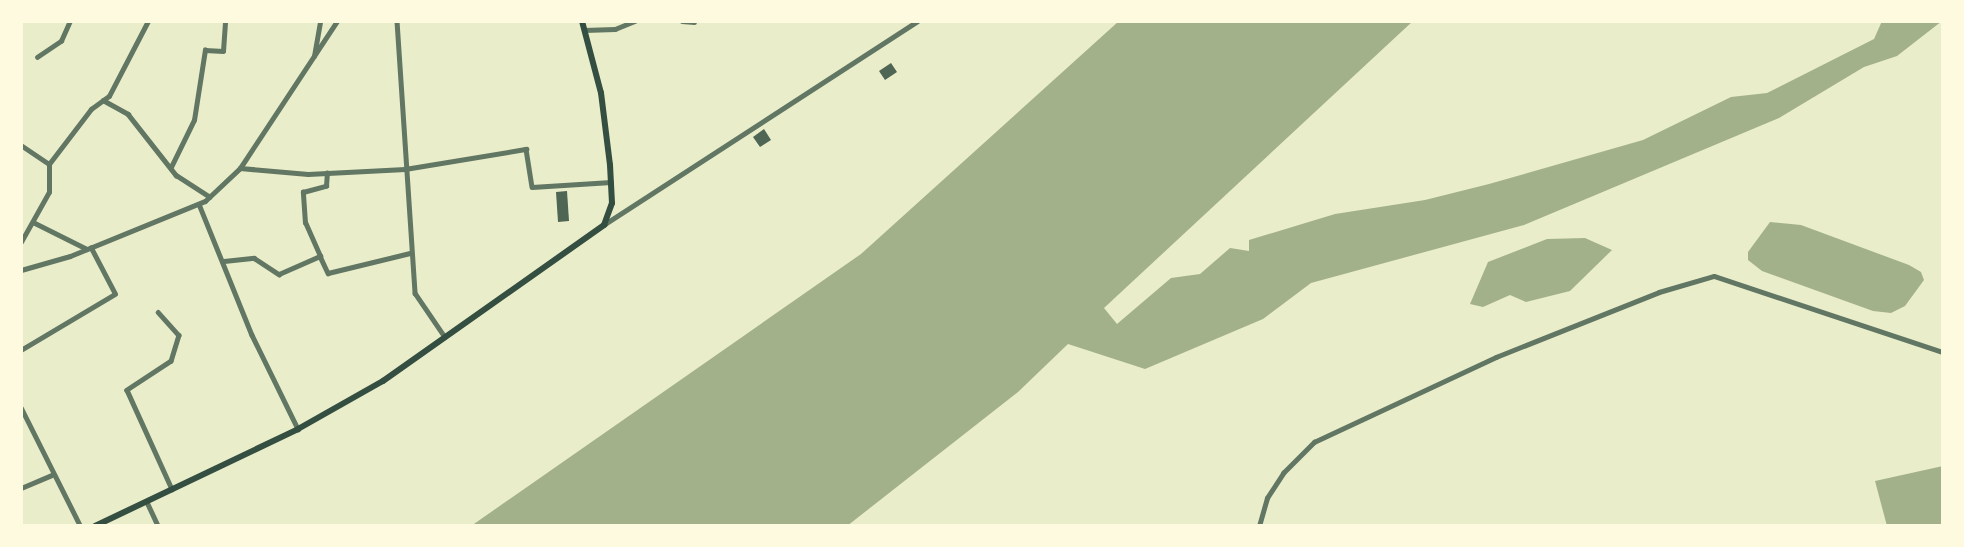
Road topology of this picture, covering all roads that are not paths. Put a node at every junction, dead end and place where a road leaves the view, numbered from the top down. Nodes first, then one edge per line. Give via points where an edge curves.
1 (70, 21) edge
2 (98, 21) edge
3 (147, 21) edge
4 (225, 21) edge
5 (306, 21) edge
6 (335, 21) edge
7 (397, 21) edge
8 (582, 21) edge
9 (635, 21) edge
10 (682, 21) edge
11 (917, 21) edge
12 (319, 22) edge
13 (694, 22) edge
14 (583, 30) junction
15 (37, 57) dead end
16 (313, 62) junction
17 (103, 100) junction
18 (21, 145) edge
19 (49, 164) junction
20 (171, 167) junction
21 (240, 168) junction
22 (405, 169) junction
23 (327, 173) junction
24 (611, 182) junction
25 (210, 197) junction
26 (200, 204) junction
27 (33, 222) junction
28 (604, 225) junction
29 (21, 242) edge
30 (89, 248) junction
31 (410, 253) junction
32 (320, 256) junction
33 (224, 261) junction
34 (21, 270) edge
35 (158, 312) dead end
36 (445, 337) junction
37 (21, 350) edge
38 (1943, 352) edge
39 (21, 408) edge
40 (298, 429) junction
41 (51, 475) junction
42 (21, 488) edge
43 (172, 489) junction
44 (146, 502) junction
45 (80, 526) edge
46 (95, 526) edge
47 (158, 526) edge
48 (1259, 526) edge

1 - 15 street via 61,41
2 - 3 street
3 - 17 street via 134,55
4 - 20 street via 223,51 205,50 194,120
5 - 12 street
6 - 12 street
6 - 16 street
7 - 22 street
8 - 14 main road
9 - 14 street via 615,29
10 - 13 street
11 - 28 street
12 - 16 street
14 - 24 main road via 601,93
16 - 21 street
17 - 19 street via 66,138
17 - 20 street via 128,114
18 - 19 street
19 - 27 street via 49,192
20 - 25 street
21 - 23 street
21 - 25 street
22 - 23 street
22 - 24 street via 526,149 532,187
22 - 31 street
23 - 32 street via 326,186 303,192 305,223
24 - 28 main road via 612,203
25 - 26 street
26 - 30 street
26 - 33 street
27 - 29 street
27 - 30 street
28 - 36 main road
30 - 34 street
30 - 37 street via 115,294
31 - 32 street via 328,273
31 - 36 street via 415,293
32 - 33 street via 279,274 254,258
33 - 40 street via 252,335
35 - 43 street via 179,335 171,361 127,390
36 - 40 main road via 383,382
38 - 48 street via 1714,276 1659,292 1496,357 1314,442 1283,473
39 - 41 street
40 - 43 main road
41 - 42 street
41 - 45 street
43 - 44 main road
44 - 46 main road
44 - 47 street

